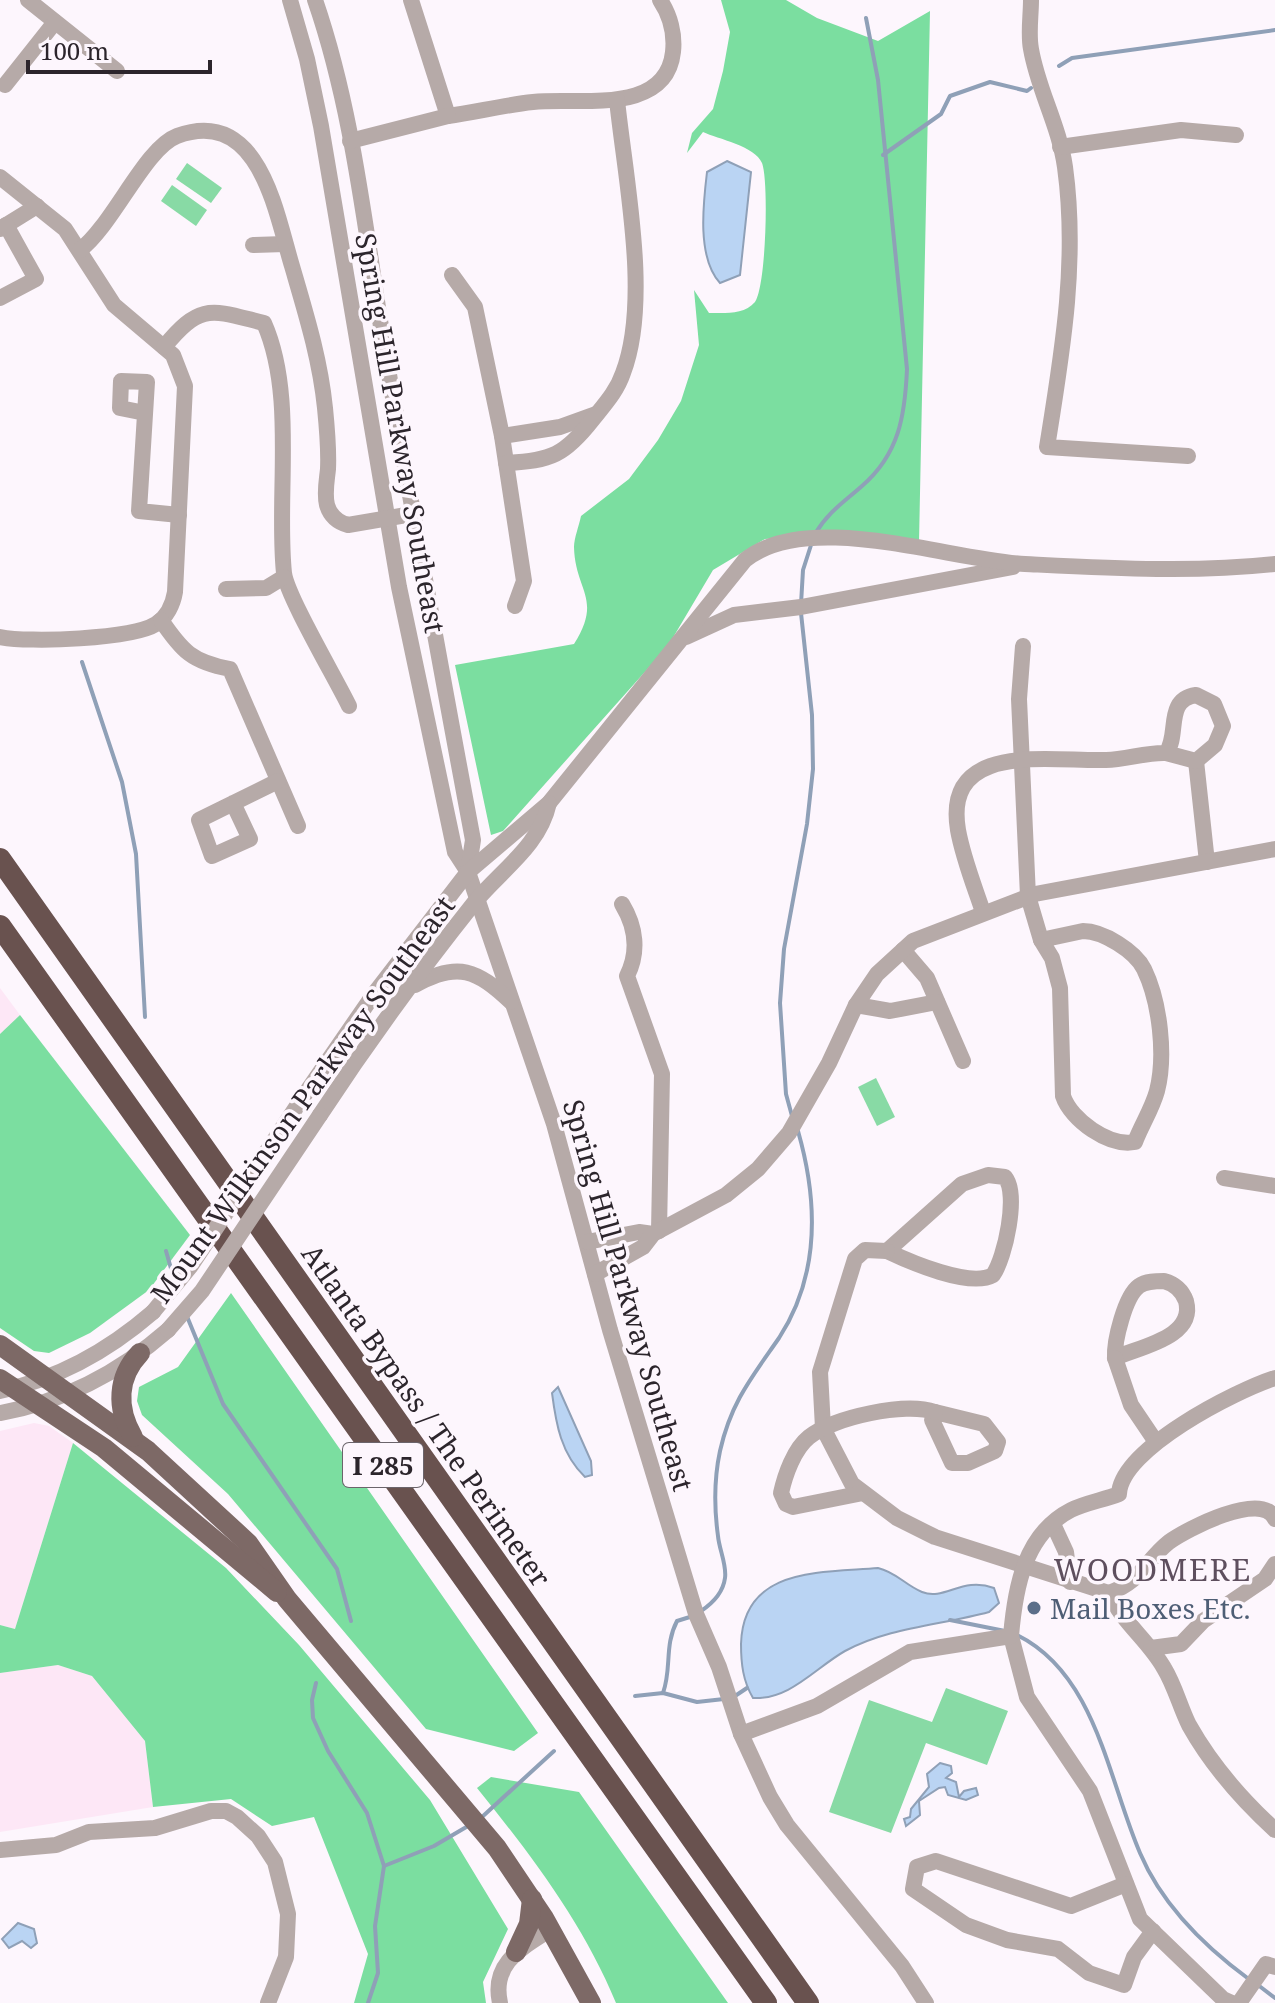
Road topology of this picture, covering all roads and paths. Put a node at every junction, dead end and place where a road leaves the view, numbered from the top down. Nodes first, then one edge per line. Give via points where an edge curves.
1 (28, 0) edge
2 (290, 0) edge
3 (315, 0) edge
4 (411, 0) edge
5 (660, 0) edge
6 (1031, 0) edge
7 (55, 22) junction
8 (117, 71) dead end
9 (5, 85) dead end
10 (617, 100) junction
11 (448, 116) junction
12 (1236, 135) dead end
13 (350, 141) junction
14 (1060, 147) junction
15 (0, 177) edge
16 (37, 206) junction
17 (3, 227) edge
18 (285, 244) junction
19 (253, 245) dead end
20 (80, 250) junction
21 (452, 275) dead end
22 (0, 298) edge
23 (164, 347) junction
24 (145, 413) dead end
25 (598, 413) junction
26 (502, 436) junction
27 (1188, 456) dead end
28 (506, 463) junction
29 (412, 514) junction
30 (179, 515) junction
31 (388, 518) junction
32 (1023, 564) junction
33 (1275, 564) edge
34 (284, 577) junction
35 (226, 589) dead end
36 (515, 606) dead end
37 (161, 620) junction
38 (0, 637) edge
39 (1023, 646) dead end
40 (667, 654) junction
41 (349, 706) dead end
42 (1166, 753) junction
43 (1022, 760) junction
44 (1196, 761) junction
45 (278, 781) junction
46 (233, 803) dead end
47 (549, 803) junction
48 (298, 826) dead end
49 (1275, 849) edge
50 (0, 859) edge
51 (1207, 862) junction
52 (468, 872) junction
53 (1028, 896) junction
54 (477, 900) junction
55 (622, 904) dead end
56 (983, 912) junction
57 (0, 926) edge
58 (1041, 940) junction
59 (903, 950) junction
60 (407, 990) junction
61 (937, 1002) junction
62 (512, 1003) junction
63 (856, 1005) junction
64 (963, 1061) dead end
65 (1224, 1178) dead end
66 (1275, 1186) edge
67 (656, 1232) junction
68 (587, 1242) junction
69 (887, 1251) junction
70 (595, 1274) junction
71 (0, 1345) edge
72 (140, 1353) junction
73 (1115, 1358) junction
74 (47, 1377) junction
75 (1275, 1378) edge
76 (5, 1386) edge
77 (70, 1393) junction
78 (40, 1404) junction
79 (935, 1412) dead end
80 (0, 1413) edge
81 (823, 1428) junction
82 (135, 1441) junction
83 (1156, 1442) junction
84 (863, 1493) junction
85 (1275, 1519) edge
86 (1053, 1524) junction
87 (1024, 1564) junction
88 (1275, 1564) edge
89 (1062, 1579) junction
90 (1109, 1593) junction
91 (287, 1599) junction
92 (1015, 1600) junction
93 (1011, 1636) junction
94 (1151, 1648) junction
95 (741, 1734) junction
96 (1272, 1824) edge
97 (0, 1850) edge
98 (1126, 1884) junction
99 (532, 1899) junction
100 (551, 1929) junction
101 (1153, 1931) junction
102 (516, 1952) junction
103 (1275, 1967) edge
104 (268, 2003) edge
105 (500, 2003) edge
106 (591, 2003) edge
107 (766, 2003) edge
108 (808, 2003) edge
109 (926, 2003) edge
110 (1232, 2003) edge
111 (1239, 2003) edge

1 - 7 street
2 - 31 street, Spring Hill Parkway Southeast via 325,145
3 - 13 street, Spring Hill Parkway Southeast
4 - 11 street
5 - 10 street via 674,42 665,79 641,94
6 - 14 street via 1030,46
7 - 8 street
7 - 9 street
10 - 11 street via 531,102
10 - 25 street via 638,305 623,373
11 - 13 street
12 - 14 street via 1181,130
13 - 29 street, Spring Hill Parkway Southeast
14 - 27 street via 1071,288 1047,447
15 - 16 street
16 - 17 street
16 - 20 street
17 - 22 street via 36,279
18 - 19 street
18 - 20 street via 280,225 287,212 279,182 247,152 208,132 177,136 156,153 97,237
18 - 31 street via 320,372 327,505 334,518 348,525
20 - 23 street via 114,305
21 - 26 street via 475,307
23 - 30 street via 179,366 185,386
23 - 34 street via 186,320 214,311 264,323 273,345 279,395
24 - 30 street via 139,511
25 - 26 street via 560,427
25 - 28 street via 567,449 551,459
26 - 28 street
28 - 36 street via 524,581
29 - 31 street
29 - 52 street, Spring Hill Parkway Southeast via 473,840
30 - 37 street via 175,592
31 - 52 street, Spring Hill Parkway Southeast via 455,852
32 - 33 street via 1227,569
32 - 40 street via 734,615 689,634
32 - 40 street via 857,540 785,541 745,560
34 - 35 street via 266,588
34 - 41 street
37 - 38 street via 140,630 77,637
37 - 45 street via 199,664 230,669
39 - 43 street
40 - 47 street
42 - 43 street via 1108,760
42 - 44 street
42 - 44 street via 1178,706 1196,695 1219,710 1223,726 1215,745
43 - 53 street
43 - 56 street via 982,769 965,784 957,804 960,841
44 - 51 street
45 - 46 street
45 - 48 street
47 - 52 street, Mount Wilkinson Parkway Southeast
47 - 54 street, Mount Wilkinson Parkway Southeast via 544,825 531,843
49 - 51 street
50 - 108 highway, Atlanta Bypass / The Perimeter / I 285
51 - 53 street
52 - 54 street, Spring Hill Parkway Southeast
52 - 74 street, Mount Wilkinson Parkway Southeast, bridge via 374,994 190,1267 153,1312 105,1349
53 - 56 street
53 - 58 street
54 - 60 street, Mount Wilkinson Parkway Southeast
54 - 62 street, Spring Hill Parkway Southeast
55 - 67 street via 632,920 635,959 627,976 662,1074
56 - 59 street
57 - 107 highway, I 285
58 - 58 street via 1060,988 1059,1049 1067,1108 1108,1139 1135,1142 1160,1073 1154,1004 1144,970 1137,959 1094,931
59 - 61 street via 927,978
59 - 63 street via 877,974
60 - 62 street via 455,970 483,979
60 - 72 street, Mount Wilkinson Parkway Southeast, bridge via 209,1282 168,1330
61 - 63 street via 890,1011
61 - 64 street
62 - 68 street, Spring Hill Parkway Southeast
63 - 67 street via 789,1133 758,1169 726,1195
65 - 66 street
67 - 68 street
67 - 70 street via 643,1247
68 - 70 street, Spring Hill Parkway Southeast
69 - 69 street via 962,1184 988,1175 1009,1181 1011,1215 997,1271 989,1278 929,1268
69 - 81 street via 865,1250 852,1267 820,1372
70 - 95 street, Spring Hill Parkway Southeast via 696,1614
71 - 74 main road
72 - 77 street, Mount Wilkinson Parkway Southeast
72 - 82 main road via 125,1375 121,1396
73 - 73 street via 1167,1338 1182,1326 1188,1312 1175,1285 1146,1282 1134,1291 1115,1338
73 - 83 street via 1131,1405
74 - 76 street, Mount Wilkinson Parkway Southeast
74 - 77 main road
75 - 83 street
76 - 78 main road
77 - 78 street, Mount Wilkinson Parkway Southeast
77 - 82 main road
78 - 80 street, Mount Wilkinson Parkway Southeast
78 - 91 main road via 129,1467 248,1572
79 - 81 street via 905,1407
81 - 84 street via 852,1484
81 - 84 street via 795,1455 782,1498 793,1507
82 - 91 main road via 240,1535
83 - 86 street via 1139,1454 1122,1479 1119,1494 1071,1510
84 - 87 street via 935,1537
85 - 90 street via 1267,1510 1251,1507 1210,1521 1169,1542 1133,1583
86 - 87 street via 1032,1546
86 - 89 street via 1066,1552
87 - 89 street
87 - 92 street
88 - 94 street via 1265,1579 1203,1621 1181,1644
89 - 90 street
89 - 92 street via 1033,1585
90 - 94 street
91 - 99 main road via 473,1817
92 - 93 street
93 - 95 street via 910,1652 817,1706
93 - 98 street via 1027,1697 1090,1791
94 - 96 street via 1202,1747 1236,1794
95 - 109 street, Spring Hill Parkway Southeast via 787,1825
97 - 104 street via 56,1845 89,1832 155,1828 211,1811 237,1817 275,1862 288,1914 286,1957
98 - 101 street via 1140,1919
98 - 101 street via 1071,1906 936,1861 917,1867 913,1889 966,1925 1007,1940 1058,1949 1089,1973 1124,1985 1134,1957
99 - 100 main road
99 - 102 main road via 529,1924
100 - 102 street
100 - 106 main road
101 - 110 street
102 - 105 street via 498,1979
103 - 111 street via 1266,1964

